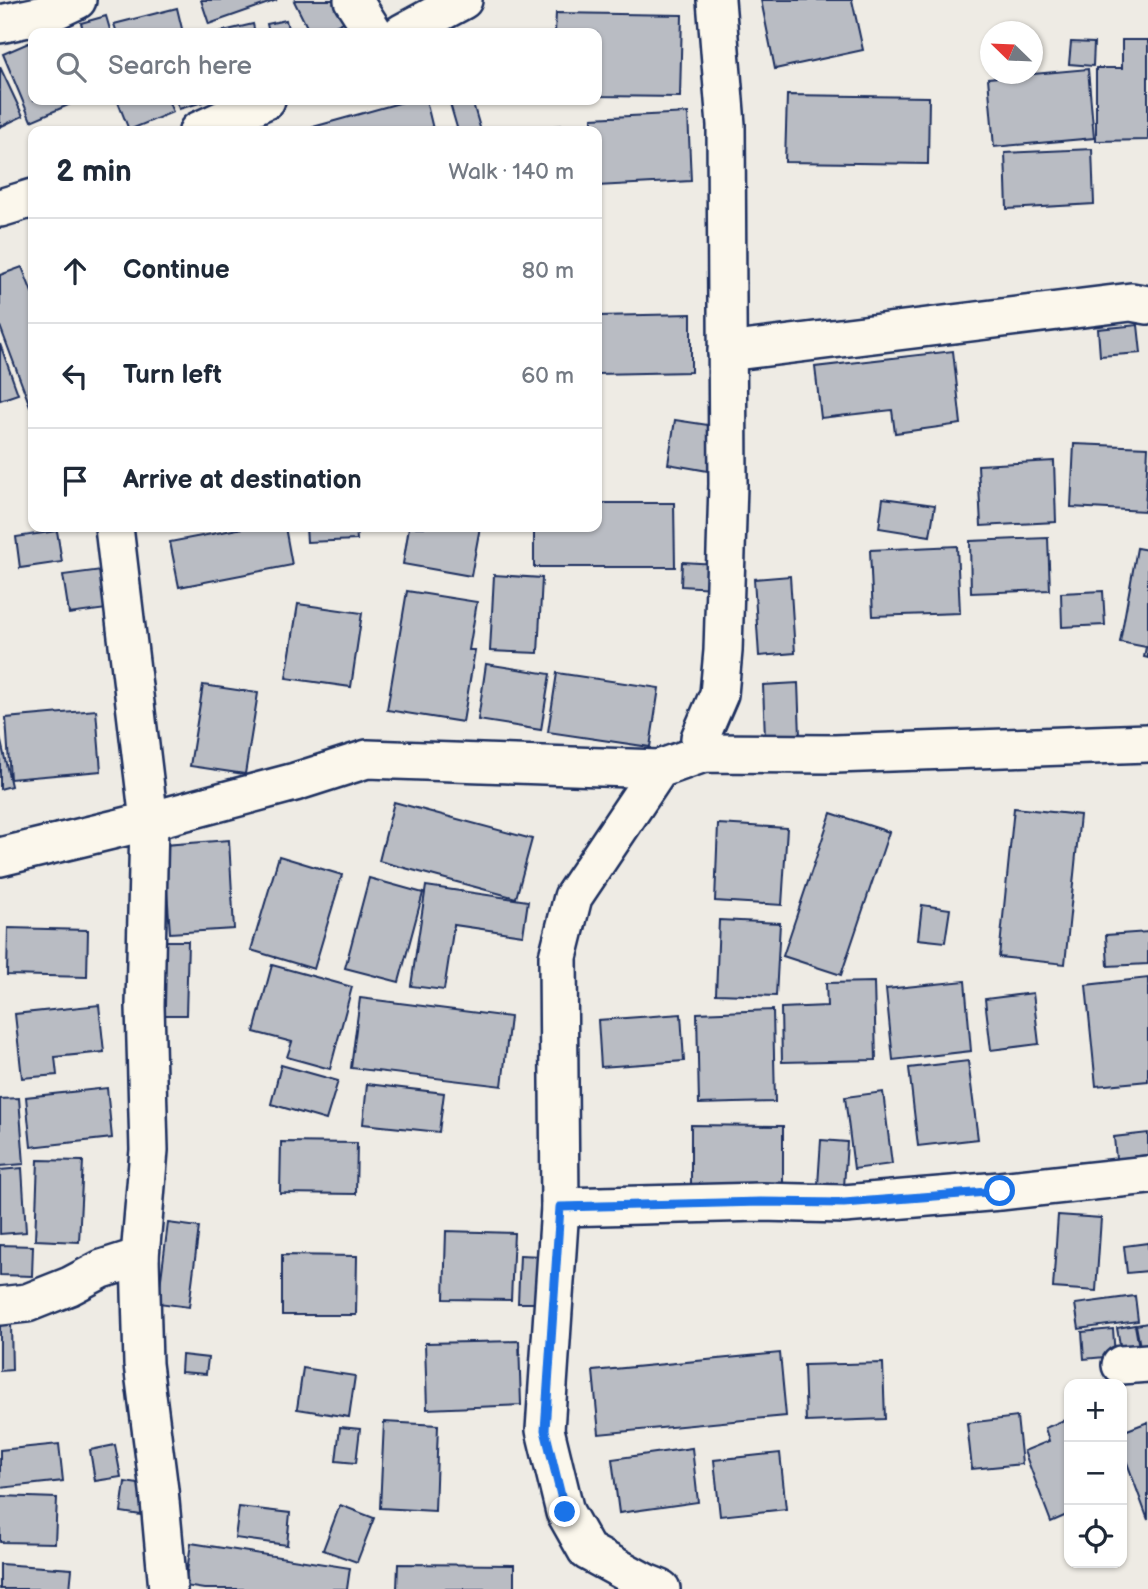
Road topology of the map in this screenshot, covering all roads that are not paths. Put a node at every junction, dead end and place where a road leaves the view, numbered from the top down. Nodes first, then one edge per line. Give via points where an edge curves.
1 (77, 0) edge
2 (353, 0) edge
3 (463, 0) edge
4 (716, 0) edge
5 (0, 24) edge
6 (371, 28) edge
7 (411, 28) edge
8 (255, 105) edge
9 (209, 126) edge
10 (28, 200) edge
11 (0, 208) edge
12 (1148, 305) edge
13 (727, 352) junction
14 (115, 532) edge
15 (1148, 743) edge
16 (704, 753) junction
17 (659, 769) junction
18 (149, 821) junction
19 (0, 857) edge
20 (1148, 1175) edge
21 (560, 1207) junction
22 (140, 1257) junction
23 (0, 1306) edge
24 (168, 1589) edge
25 (662, 1589) edge

1 - 5 street via 47,14
2 - 6 street
3 - 7 street
4 - 13 street via 726,125
8 - 9 street
10 - 11 street
12 - 13 street via 1131,302
13 - 16 street via 723,651 719,694 700,738
14 - 18 street
15 - 16 street via 835,754
16 - 17 street
17 - 18 street via 367,759
17 - 21 street via 573,897 558,957
18 - 19 street
18 - 22 street via 145,1006 149,1150
20 - 21 street via 844,1203
21 - 25 street via 545,1430 565,1512 587,1551
22 - 23 street via 27,1303
22 - 24 street via 143,1364

